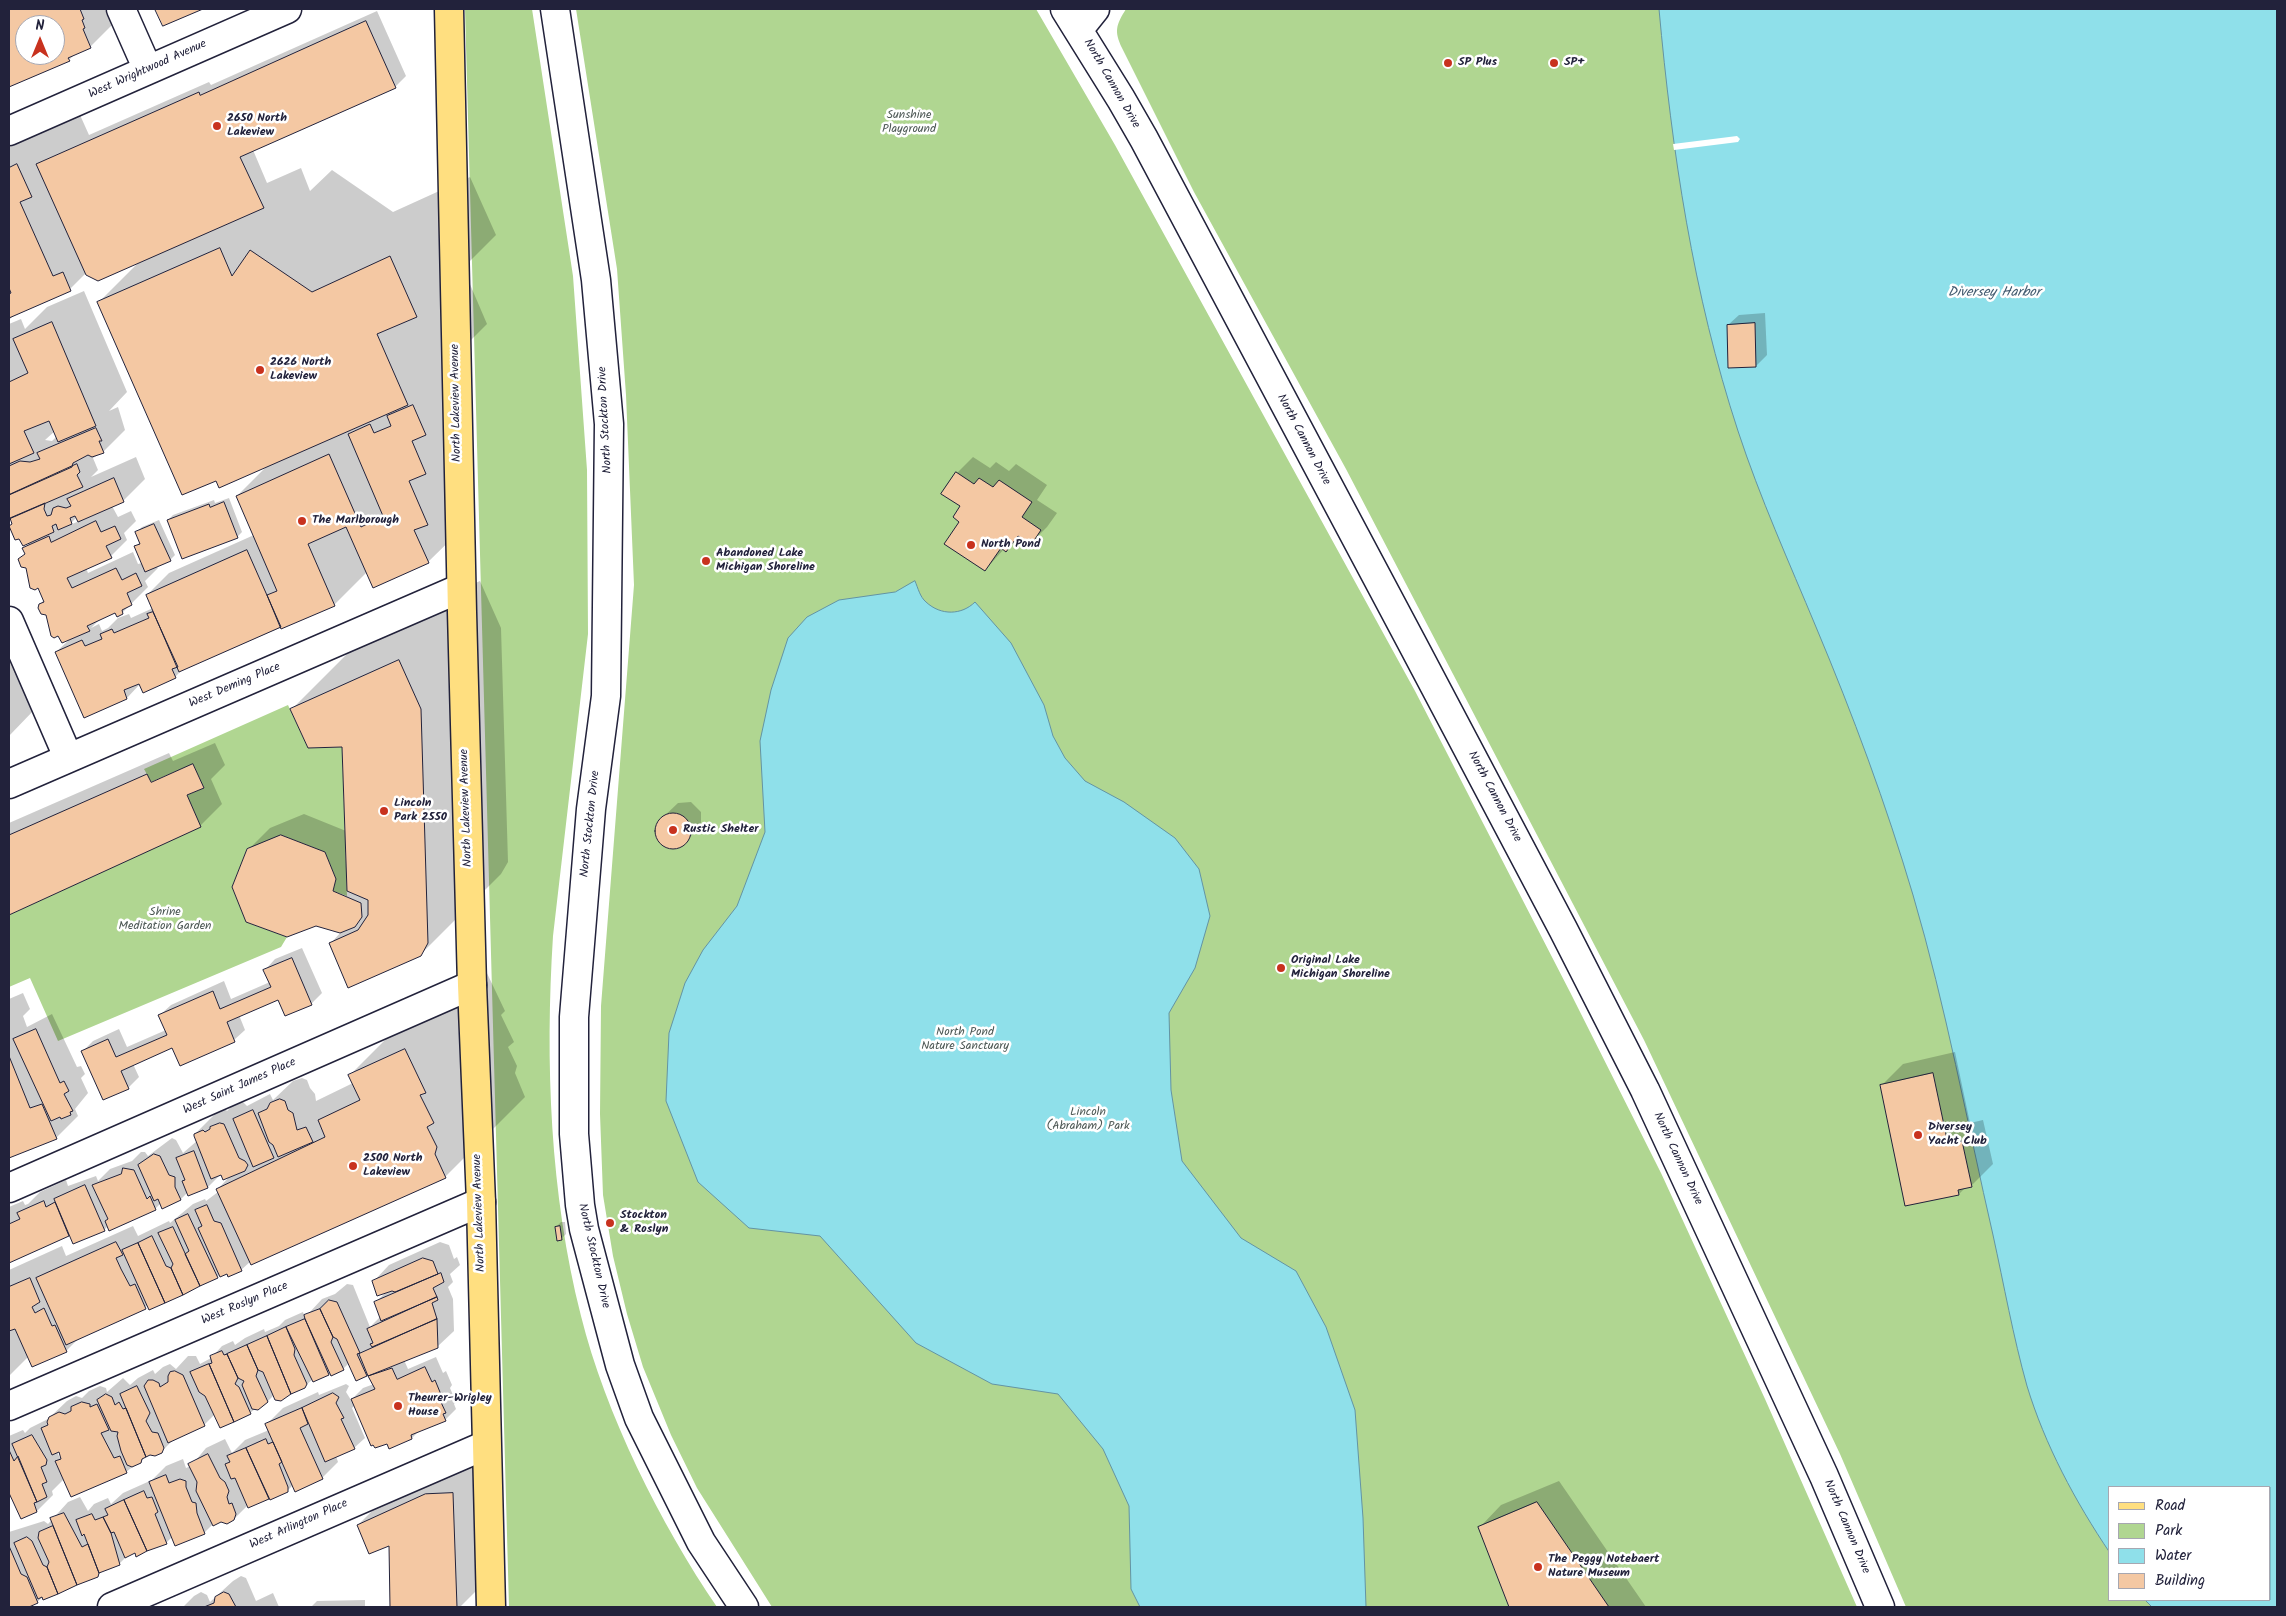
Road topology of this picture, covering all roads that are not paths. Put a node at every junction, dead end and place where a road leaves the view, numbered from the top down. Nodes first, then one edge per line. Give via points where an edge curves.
1 (121, 9) edge
2 (287, 9) edge
3 (450, 9) edge
4 (555, 9) edge
5 (1080, 15) edge
6 (148, 70) junction
7 (9, 131) edge
8 (461, 588) junction
9 (9, 622) edge
10 (68, 757) junction
11 (9, 784) edge
12 (472, 985) junction
13 (9, 1188) edge
14 (480, 1202) junction
15 (9, 1406) edge
16 (486, 1445) junction
17 (112, 1607) edge
18 (491, 1607) edge
19 (744, 1607) edge
20 (1880, 1607) edge

1 - 6 street
2 - 6 street, West Wrightwood Avenue
3 - 8 main road, North Lakeview Avenue
4 - 19 street, North Stockton Drive via 596,280 608,424 606,696 591,809 574,1017 574,1134 580,1205 618,1357 639,1418 701,1542
5 - 20 street, North Cannon Drive via 1563,928 1645,1090 1824,1476
6 - 7 street, West Wrightwood Avenue
8 - 10 street, West Deming Place
8 - 12 main road, North Lakeview Avenue
9 - 10 street
10 - 11 street, West Deming Place
12 - 13 street, West Saint James Place
12 - 14 main road, North Lakeview Avenue
14 - 15 street, West Roslyn Place
14 - 16 main road, North Lakeview Avenue
16 - 17 street, West Arlington Place
16 - 18 main road, North Lakeview Avenue

